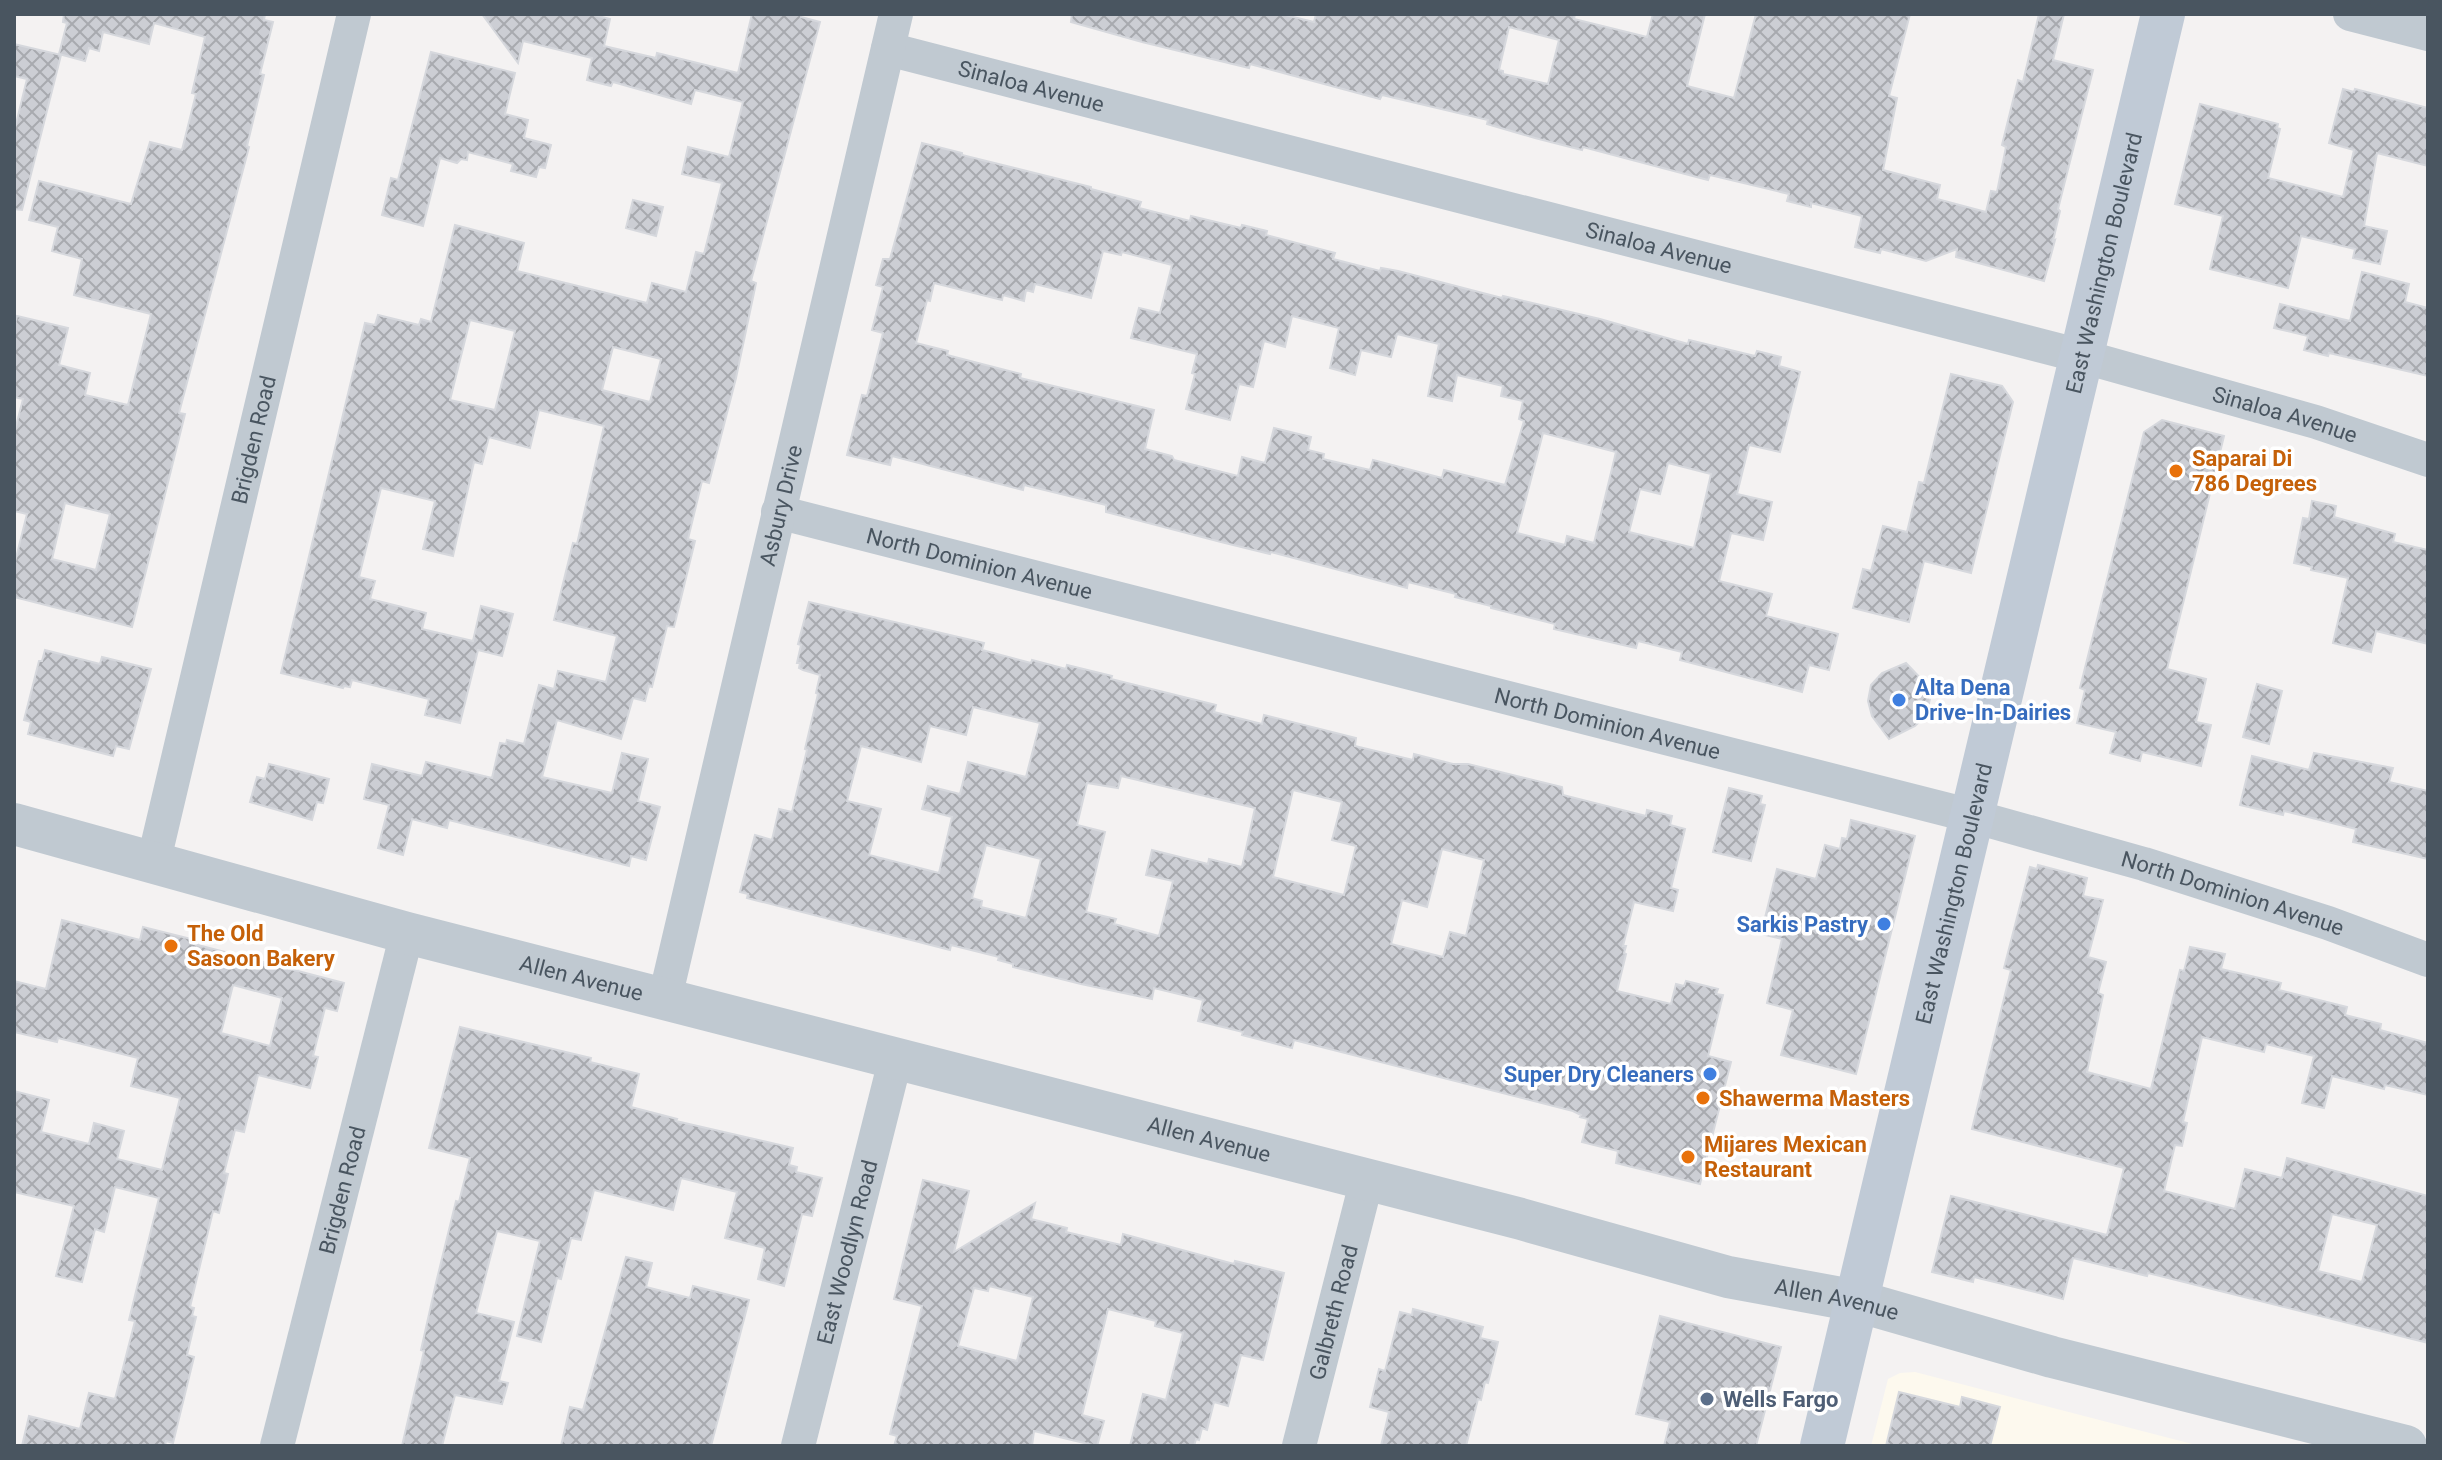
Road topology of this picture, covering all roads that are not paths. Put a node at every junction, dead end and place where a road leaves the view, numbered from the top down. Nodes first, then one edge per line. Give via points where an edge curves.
1 (354, 14) edge
2 (896, 14) edge
3 (2163, 14) edge
4 (2350, 14) edge
5 (2428, 34) edge
6 (888, 49) junction
7 (2081, 356) junction
8 (2428, 460) edge
9 (778, 512) junction
10 (1972, 816) junction
11 (14, 824) edge
12 (153, 864) junction
13 (407, 933) junction
14 (2428, 960) edge
15 (665, 998) junction
16 (896, 1057) junction
17 (1367, 1179) junction
18 (1857, 1301) junction
19 (277, 1446) edge
20 (798, 1446) edge
21 (1299, 1446) edge
22 (1822, 1446) edge
23 (2406, 1446) edge

1 - 12 street, Brigden Road
2 - 6 street, Asbury Drive
3 - 7 main road, East Washington Boulevard
4 - 5 street
6 - 7 street, Sinaloa Avenue
6 - 9 street, Asbury Drive
7 - 8 street, Sinaloa Avenue via 2316,422
7 - 10 main road, East Washington Boulevard
9 - 10 street, North Dominion Avenue
9 - 15 street, Asbury Drive
10 - 14 street, North Dominion Avenue via 2144,864
10 - 18 main road, East Washington Boulevard
11 - 12 street, Allen Avenue
12 - 13 street, Allen Avenue
13 - 15 street, Allen Avenue
13 - 19 street, Brigden Road
15 - 16 street, Allen Avenue
16 - 17 street, Allen Avenue
16 - 20 street, East Woodlyn Road
17 - 18 street, Allen Avenue via 1728,1277
17 - 21 street, Galbreth Road
18 - 22 main road, East Washington Boulevard
18 - 23 street, Allen Avenue via 2052,1357

